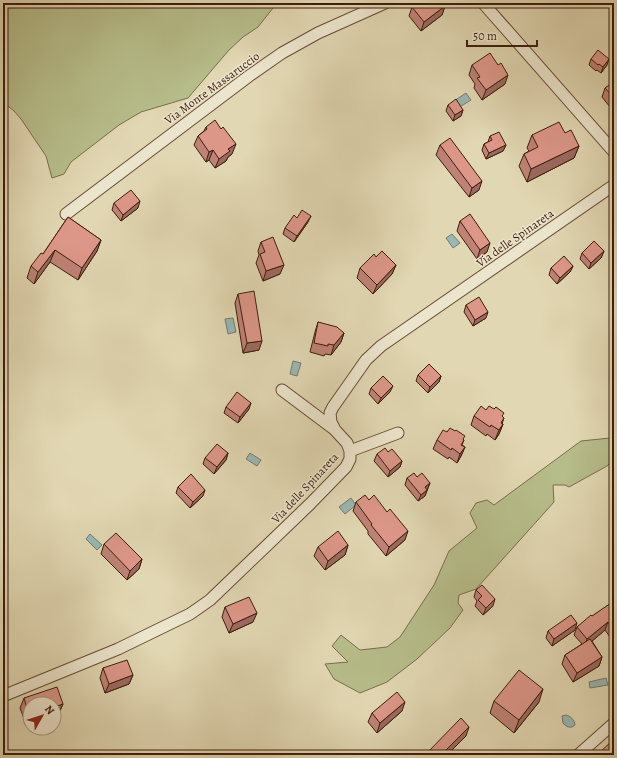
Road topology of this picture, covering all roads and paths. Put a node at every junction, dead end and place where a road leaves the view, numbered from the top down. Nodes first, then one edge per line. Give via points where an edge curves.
1 (386, 3) edge
2 (483, 3) edge
3 (614, 152) edge
4 (614, 185) edge
5 (66, 214) dead end
6 (282, 390) dead end
7 (335, 430) junction
8 (398, 433) dead end
9 (350, 451) junction
10 (3, 696) edge
11 (614, 723) edge
12 (578, 755) edge

1 - 5 street, Via Monte Massaruccio via 318,33 282,54
2 - 3 street
4 - 7 street, Via delle Spinareta via 381,346 366,360 331,411 330,418
6 - 7 street
7 - 9 street, Via delle Spinareta via 344,439
8 - 9 street
9 - 10 street, Via delle Spinareta via 346,467 197,610 118,649
11 - 12 street

